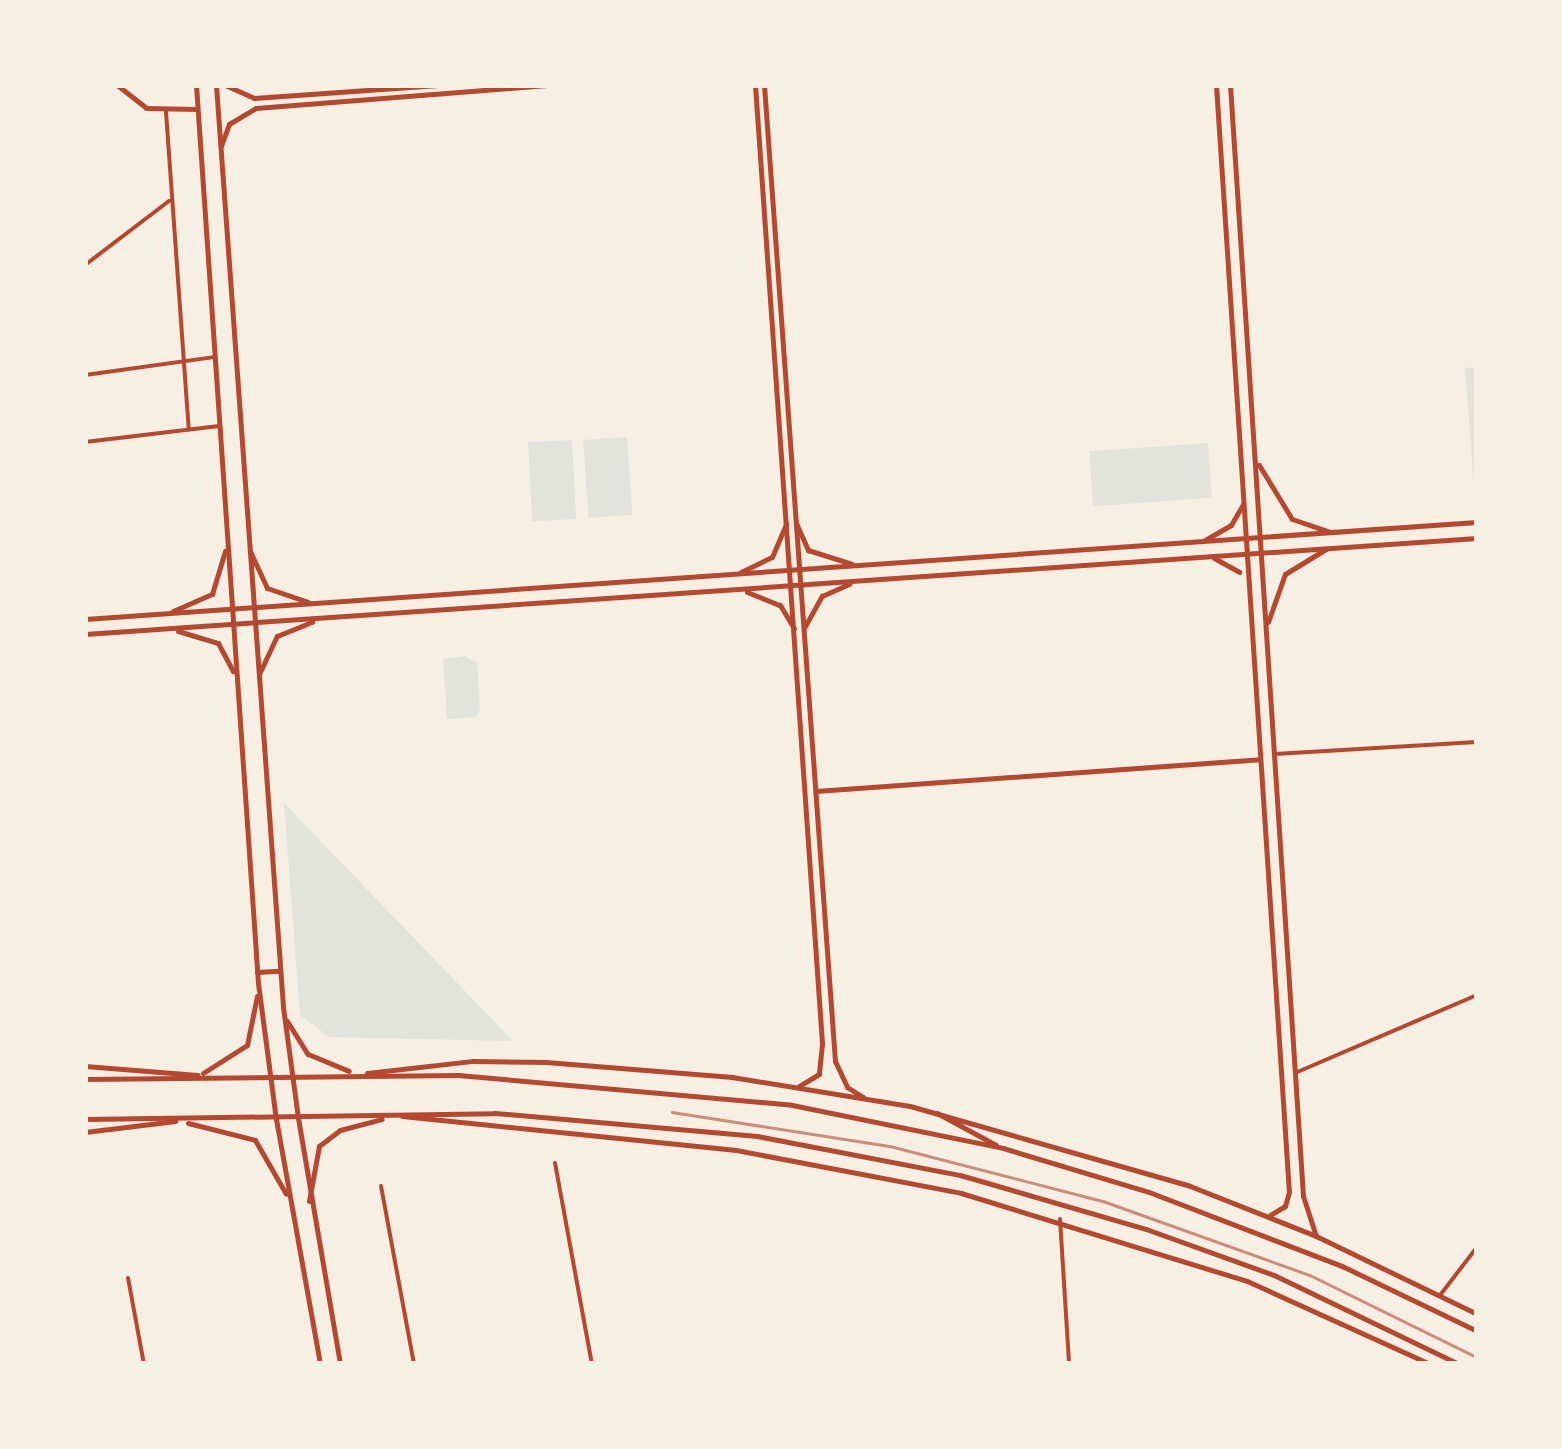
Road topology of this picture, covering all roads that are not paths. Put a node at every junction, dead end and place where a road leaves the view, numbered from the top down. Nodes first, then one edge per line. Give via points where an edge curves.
1 (117, 85) edge
2 (196, 85) edge
3 (216, 85) edge
4 (225, 85) edge
5 (439, 85) edge
6 (546, 85) edge
7 (755, 85) edge
8 (764, 85) edge
9 (1216, 85) edge
10 (1230, 85) edge
11 (197, 109) junction
12 (166, 112) junction
13 (220, 149) junction
14 (170, 199) junction
15 (85, 265) edge
16 (214, 357) junction
17 (183, 360) junction
18 (85, 375) edge
19 (219, 426) junction
20 (189, 429) junction
21 (85, 442) edge
22 (1257, 461) junction
23 (1244, 498) junction
24 (1477, 522) edge
25 (796, 523) junction
26 (786, 524) junction
27 (1332, 533) junction
28 (1264, 536) junction
29 (1246, 537) junction
30 (226, 538) junction
31 (247, 538) junction
32 (1477, 538) edge
33 (1203, 541) junction
34 (1328, 548) junction
35 (1247, 554) junction
36 (1264, 554) junction
37 (1206, 557) junction
38 (865, 565) junction
39 (790, 570) junction
40 (800, 570) junction
41 (730, 575) junction
42 (867, 580) junction
43 (801, 585) junction
44 (791, 586) junction
45 (729, 590) junction
46 (315, 604) junction
47 (1250, 604) junction
48 (252, 608) junction
49 (231, 610) junction
50 (161, 614) junction
51 (85, 619) edge
52 (322, 619) junction
53 (254, 624) junction
54 (232, 625) junction
55 (794, 628) junction
56 (804, 628) junction
57 (160, 630) junction
58 (1267, 630) junction
59 (85, 634) edge
60 (258, 685) junction
61 (237, 689) junction
62 (1477, 742) edge
63 (1275, 754) junction
64 (1260, 759) junction
65 (816, 791) junction
66 (280, 970) junction
67 (257, 972) junction
68 (258, 983) junction
69 (1477, 995) edge
70 (283, 1007) junction
71 (85, 1066) edge
72 (1295, 1073) junction
73 (270, 1074) junction
74 (292, 1074) junction
75 (367, 1074) junction
76 (198, 1075) junction
77 (85, 1079) edge
78 (799, 1086) junction
79 (862, 1098) junction
80 (937, 1113) junction
81 (399, 1116) junction
82 (298, 1118) junction
83 (85, 1119) edge
84 (276, 1119) junction
85 (175, 1121) junction
86 (85, 1132) edge
87 (1300, 1134) junction
88 (1286, 1135) junction
89 (1003, 1148) junction
90 (555, 1163) dead end
91 (382, 1186) dead end
92 (286, 1194) junction
93 (309, 1201) junction
94 (1266, 1215) junction
95 (1060, 1220) junction
96 (1316, 1236) junction
97 (1477, 1247) edge
98 (128, 1278) dead end
99 (1440, 1295) junction
100 (1477, 1314) edge
101 (1477, 1332) edge
102 (144, 1364) edge
103 (320, 1364) edge
104 (340, 1364) edge
105 (414, 1364) edge
106 (592, 1364) edge
107 (1070, 1364) edge
108 (1430, 1364) edge
109 (1459, 1364) edge

1 - 12 main road via 134,102
2 - 11 main road
3 - 13 main road
4 - 5 main road via 254,98
6 - 13 main road via 256,108 228,124
7 - 26 main road
8 - 25 main road
9 - 23 main road
10 - 22 main road
11 - 12 main road
11 - 16 main road
12 - 14 street
13 - 31 main road
14 - 15 street
14 - 17 street
16 - 17 street
16 - 19 main road
17 - 18 street
17 - 20 street
19 - 20 street
19 - 30 main road
20 - 21 street
22 - 27 main road via 1292,519
22 - 28 main road
23 - 29 main road
23 - 33 main road via 1231,526
24 - 27 main road
25 - 38 main road via 815,554
25 - 40 main road
26 - 39 main road
26 - 41 main road via 772,557
27 - 28 main road
28 - 29 main road
28 - 36 main road
29 - 33 main road
29 - 35 main road
30 - 49 main road
30 - 50 main road via 212,594
31 - 46 main road via 267,588
31 - 48 main road
32 - 34 main road
33 - 38 main road
34 - 36 main road
34 - 58 main road via 1285,574
35 - 36 main road
35 - 37 main road
35 - 47 main road
36 - 58 main road
37 - 42 main road
37 - 47 main road via 1239,572
38 - 40 main road
39 - 40 main road
39 - 41 main road
39 - 44 main road
40 - 43 main road
41 - 46 main road
42 - 43 main road
42 - 56 main road via 822,596
43 - 44 main road
43 - 56 main road
44 - 45 main road
44 - 55 main road
45 - 52 main road
45 - 55 main road via 766,596
46 - 48 main road
47 - 64 main road
48 - 49 main road
48 - 53 main road
49 - 50 main road
49 - 54 main road
50 - 51 main road
52 - 53 main road
52 - 60 main road via 268,645
53 - 54 main road
53 - 60 main road
54 - 57 main road
54 - 61 main road
55 - 78 main road via 822,1057 819,1074
56 - 65 main road
57 - 59 main road
57 - 61 main road via 218,643
58 - 63 main road
60 - 66 main road
61 - 67 main road
62 - 63 street
63 - 72 main road
64 - 65 main road
64 - 88 main road
65 - 79 main road via 835,1061 847,1087
66 - 67 main road
66 - 70 main road
67 - 68 main road
68 - 73 main road
68 - 76 main road via 247,1045
69 - 72 street
70 - 74 main road
70 - 75 main road via 308,1054
71 - 76 main road
72 - 87 main road
73 - 74 main road
73 - 76 main road
73 - 84 main road
74 - 75 main road
74 - 82 main road
75 - 78 main road via 472,1061 546,1062
75 - 89 main road via 738,1098
76 - 77 main road
78 - 79 main road
79 - 80 main road
80 - 89 main road
80 - 94 main road via 1084,1151
81 - 82 main road
81 - 93 main road via 325,1139 314,1155
81 - 95 main road via 736,1150 911,1182
81 - 109 main road via 511,1114 676,1125 960,1176 1274,1275
82 - 84 main road
82 - 93 main road
83 - 85 main road
84 - 85 main road
84 - 92 main road
85 - 86 main road
85 - 92 main road via 254,1140
87 - 88 main road
87 - 96 main road via 1304,1204
88 - 94 main road via 1289,1198 1282,1210
89 - 101 main road via 1284,1242
90 - 106 street
91 - 105 street
92 - 103 main road
93 - 104 main road
94 - 96 main road
95 - 107 street
95 - 108 main road via 1247,1281
96 - 99 main road
97 - 99 street
98 - 102 street
99 - 100 main road

